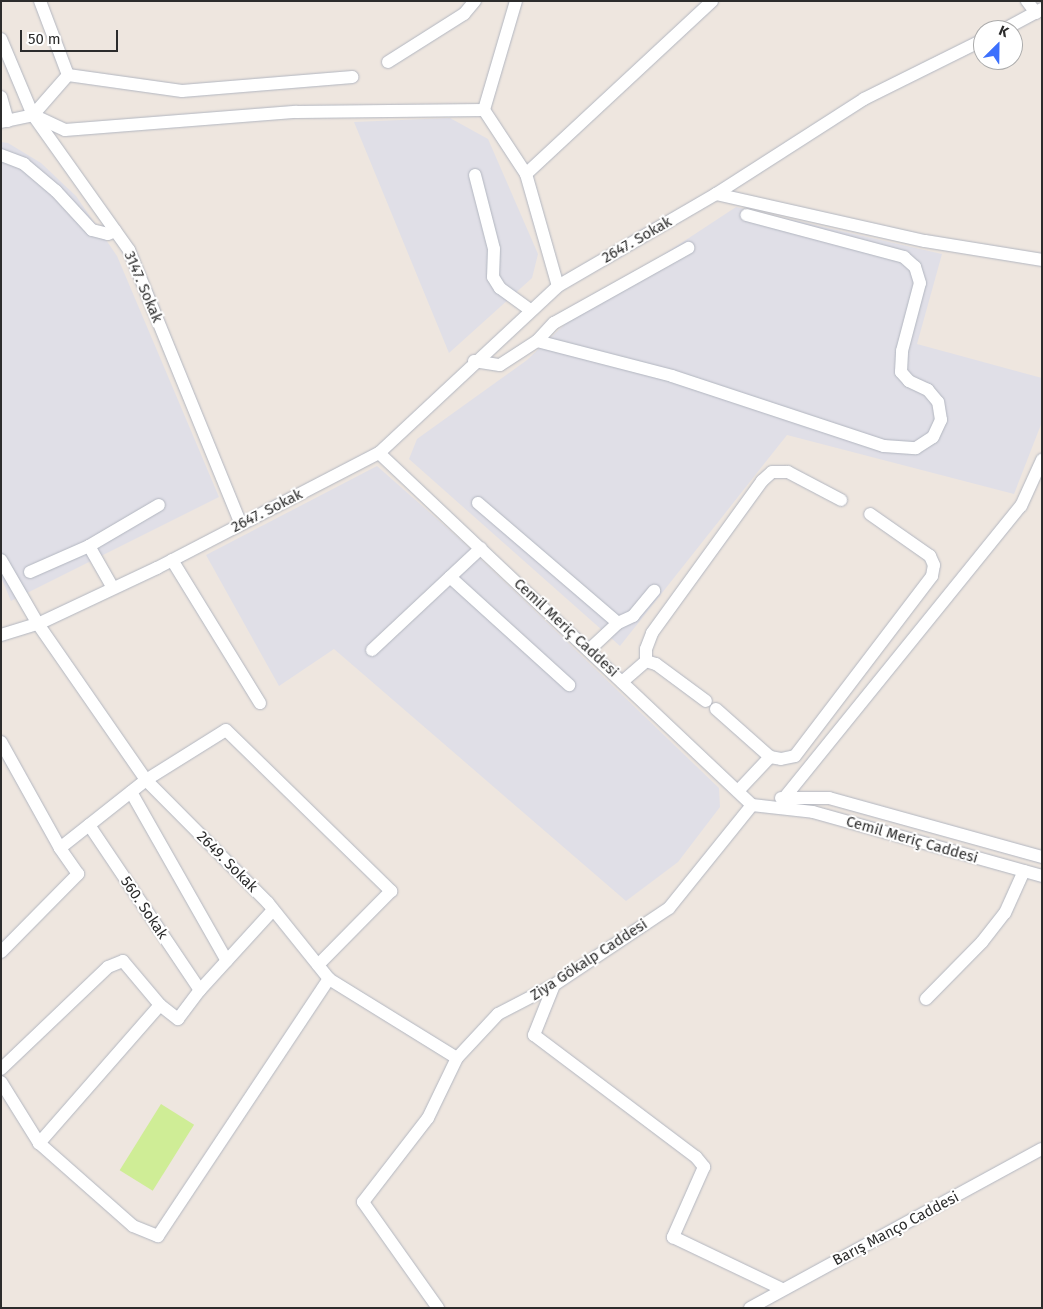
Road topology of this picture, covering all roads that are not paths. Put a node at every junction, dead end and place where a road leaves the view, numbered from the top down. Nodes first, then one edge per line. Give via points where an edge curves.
1 (40, 1) edge
2 (475, 1) edge
3 (516, 1) edge
4 (712, 1) edge
5 (1027, 1) edge
6 (1039, 11) edge
7 (1022, 20) edge
8 (1, 39) edge
9 (973, 45) edge
10 (388, 62) dead end
11 (68, 75) junction
12 (352, 77) dead end
13 (1, 97) edge
14 (484, 110) junction
15 (32, 115) junction
16 (5, 121) edge
17 (1, 155) edge
18 (526, 174) junction
19 (475, 175) dead end
20 (716, 194) junction
21 (746, 215) dead end
22 (115, 231) junction
23 (688, 248) dead end
24 (1042, 260) edge
25 (558, 286) junction
26 (530, 310) junction
27 (537, 341) junction
28 (474, 361) junction
29 (379, 453) junction
30 (1042, 460) edge
31 (841, 500) dead end
32 (478, 503) dead end
33 (159, 505) dead end
34 (870, 514) dead end
35 (241, 524) junction
36 (89, 546) junction
37 (481, 548) junction
38 (1, 560) edge
39 (172, 560) junction
40 (30, 572) dead end
41 (450, 577) junction
42 (113, 588) junction
43 (654, 591) dead end
44 (38, 624) junction
45 (618, 624) junction
46 (1, 635) edge
47 (372, 650) dead end
48 (590, 650) junction
49 (646, 661) junction
50 (622, 682) junction
51 (569, 685) dead end
52 (260, 703) dead end
53 (3, 752) edge
54 (770, 757) junction
55 (146, 780) junction
56 (738, 791) junction
57 (131, 792) junction
58 (785, 797) junction
59 (752, 804) junction
60 (89, 825) junction
61 (60, 848) junction
62 (1042, 856) edge
63 (1024, 871) junction
64 (1042, 876) edge
65 (273, 910) junction
66 (1, 952) edge
67 (227, 961) junction
68 (318, 965) junction
69 (329, 980) junction
70 (554, 985) junction
71 (200, 990) junction
72 (926, 999) dead end
73 (160, 1005) junction
74 (457, 1058) junction
75 (1, 1069) edge
76 (1, 1082) edge
77 (39, 1143) junction
78 (1042, 1149) edge
79 (782, 1289) junction
80 (438, 1308) edge
81 (750, 1308) edge

1 - 11 street
2 - 10 street via 464,14
3 - 14 street
4 - 18 street
5 - 6 street
6 - 7 street
8 - 15 street, 3147. Sokak
9 - 20 street, 2647. Sokak via 864,99
11 - 12 street via 182,91
11 - 15 street
13 - 16 street
14 - 15 street via 296,112 64,130
14 - 18 street
15 - 16 street
15 - 22 street, 3147. Sokak
17 - 22 street via 24,164 56,191 92,230 108,234
18 - 25 street
19 - 26 street via 494,250 493,277 500,288
20 - 24 street via 925,241
20 - 25 street, 2647. Sokak
21 - 27 street via 904,257 915,267 920,283 902,351 901,372 909,381 928,390 938,402 941,420 933,437 916,448 884,446 672,376
22 - 35 street, 3147. Sokak via 129,250
23 - 27 street via 554,323
25 - 26 street, 2647. Sokak
26 - 28 street, 2647. Sokak
27 - 28 street via 500,365
28 - 29 street, 2647. Sokak
29 - 35 street, 2647. Sokak
29 - 37 street, Cemil Meriç Caddesi
30 - 58 street via 1021,506
31 - 49 street via 788,472 772,472 762,481 652,632
32 - 45 street
33 - 36 street
34 - 54 street via 930,556 934,565 932,576 795,756
35 - 39 street, 2647. Sokak
36 - 40 street
36 - 42 street
37 - 41 street
37 - 48 street, Cemil Meriç Caddesi
38 - 44 street, 2649. Sokak
39 - 42 street, 2647. Sokak
39 - 52 street
41 - 47 street
41 - 51 street
42 - 44 street, 2647. Sokak
43 - 45 street via 633,616
44 - 46 street, 2647. Sokak
44 - 55 street, 2649. Sokak
45 - 48 street
48 - 50 street, Cemil Meriç Caddesi
49 - 50 street
49 - 54 street via 656,664 711,705
50 - 56 street, Cemil Meriç Caddesi
53 - 61 street
54 - 56 street
55 - 57 street
55 - 65 street, 2649. Sokak
55 - 68 street via 226,730 391,891
56 - 59 street, Cemil Meriç Caddesi
57 - 60 street
57 - 67 street
58 - 59 street, Cemil Meriç Caddesi
58 - 62 street, Cemil Meriç Caddesi via 829,798
59 - 63 street, Cemil Meriç Caddesi via 813,812
59 - 70 street, Ziya Gökalp Caddesi via 669,908
60 - 61 street
60 - 71 street, 560. Sokak
61 - 66 street via 78,874
63 - 64 street, Cemil Meriç Caddesi
63 - 72 street via 1005,913 982,942
65 - 67 street
65 - 68 street, 2649. Sokak
67 - 71 street
68 - 69 street, 2649. Sokak
69 - 74 street, 2649. Sokak
69 - 77 street via 158,1236 133,1226
70 - 74 street, Ziya Gökalp Caddesi via 498,1014
70 - 79 street via 534,1035 696,1157 704,1167 672,1237
71 - 73 street via 178,1018
73 - 75 street via 123,961 108,967
73 - 77 street
74 - 80 street, Ziya Gökalp Caddesi via 428,1118 363,1202
76 - 77 street
78 - 79 street, Barış Manço Caddesi
79 - 81 street, Barış Manço Caddesi

